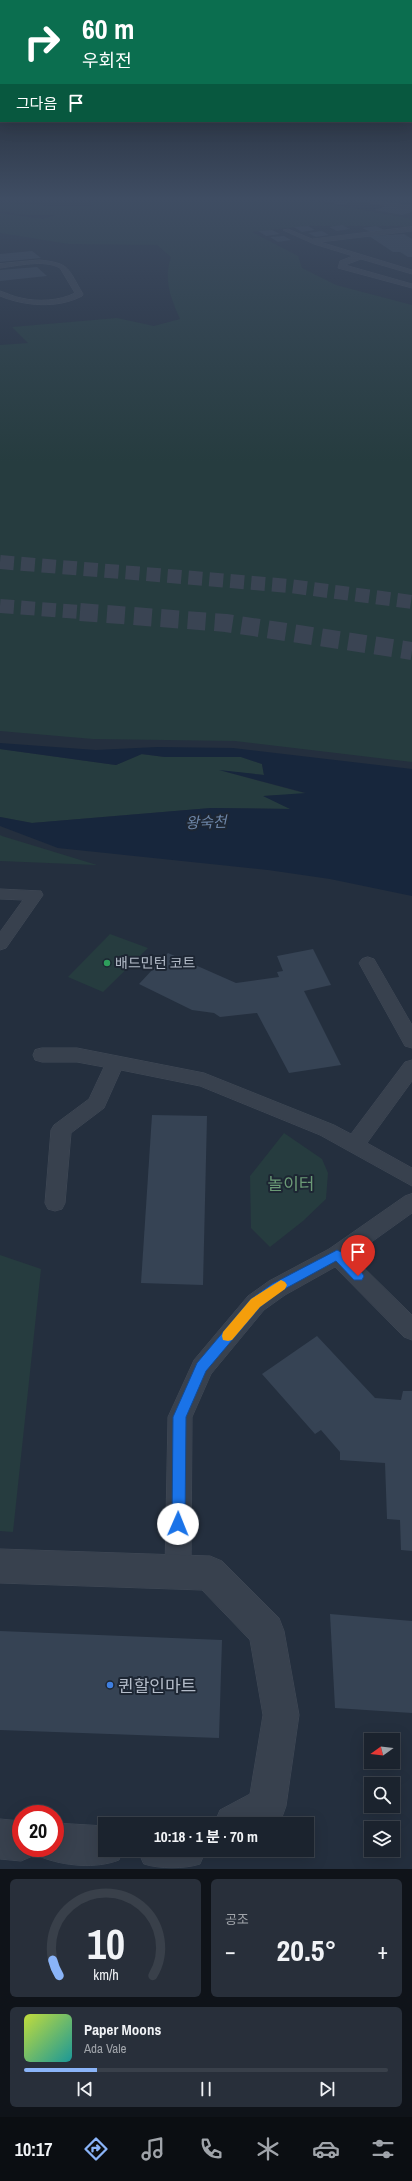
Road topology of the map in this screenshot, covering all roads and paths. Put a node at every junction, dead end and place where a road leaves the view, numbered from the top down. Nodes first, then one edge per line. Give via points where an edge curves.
1 (75, 287) edge
2 (0, 293) edge
3 (0, 894) edge
4 (0, 944) edge
5 (368, 964) dead end
6 (412, 1042) edge
7 (42, 1055) dead end
8 (115, 1063) junction
9 (412, 1067) edge
10 (354, 1145) junction
11 (412, 1178) edge
12 (412, 1202) edge
13 (55, 1204) dead end
14 (337, 1255) junction
15 (412, 1330) edge
16 (0, 1566) edge
17 (178, 1570) junction
18 (247, 1817) edge
19 (0, 1839) edge
20 (12, 1840) edge
21 (64, 1844) edge
22 (98, 1846) edge

1 - 2 lane via 79,294 74,298 62,300 25,302
3 - 4 lane via 35,895
5 - 6 lane
7 - 8 lane via 77,1055
8 - 10 lane via 204,1080 327,1130
8 - 13 lane via 97,1103 61,1130
9 - 10 lane
10 - 11 lane
12 - 14 lane
14 - 15 lane
14 - 17 lane via 277,1288 256,1303 202,1367 180,1417
16 - 17 street
17 - 18 street via 210,1572 266,1631 281,1715 267,1806
19 - 20 street
21 - 22 street

